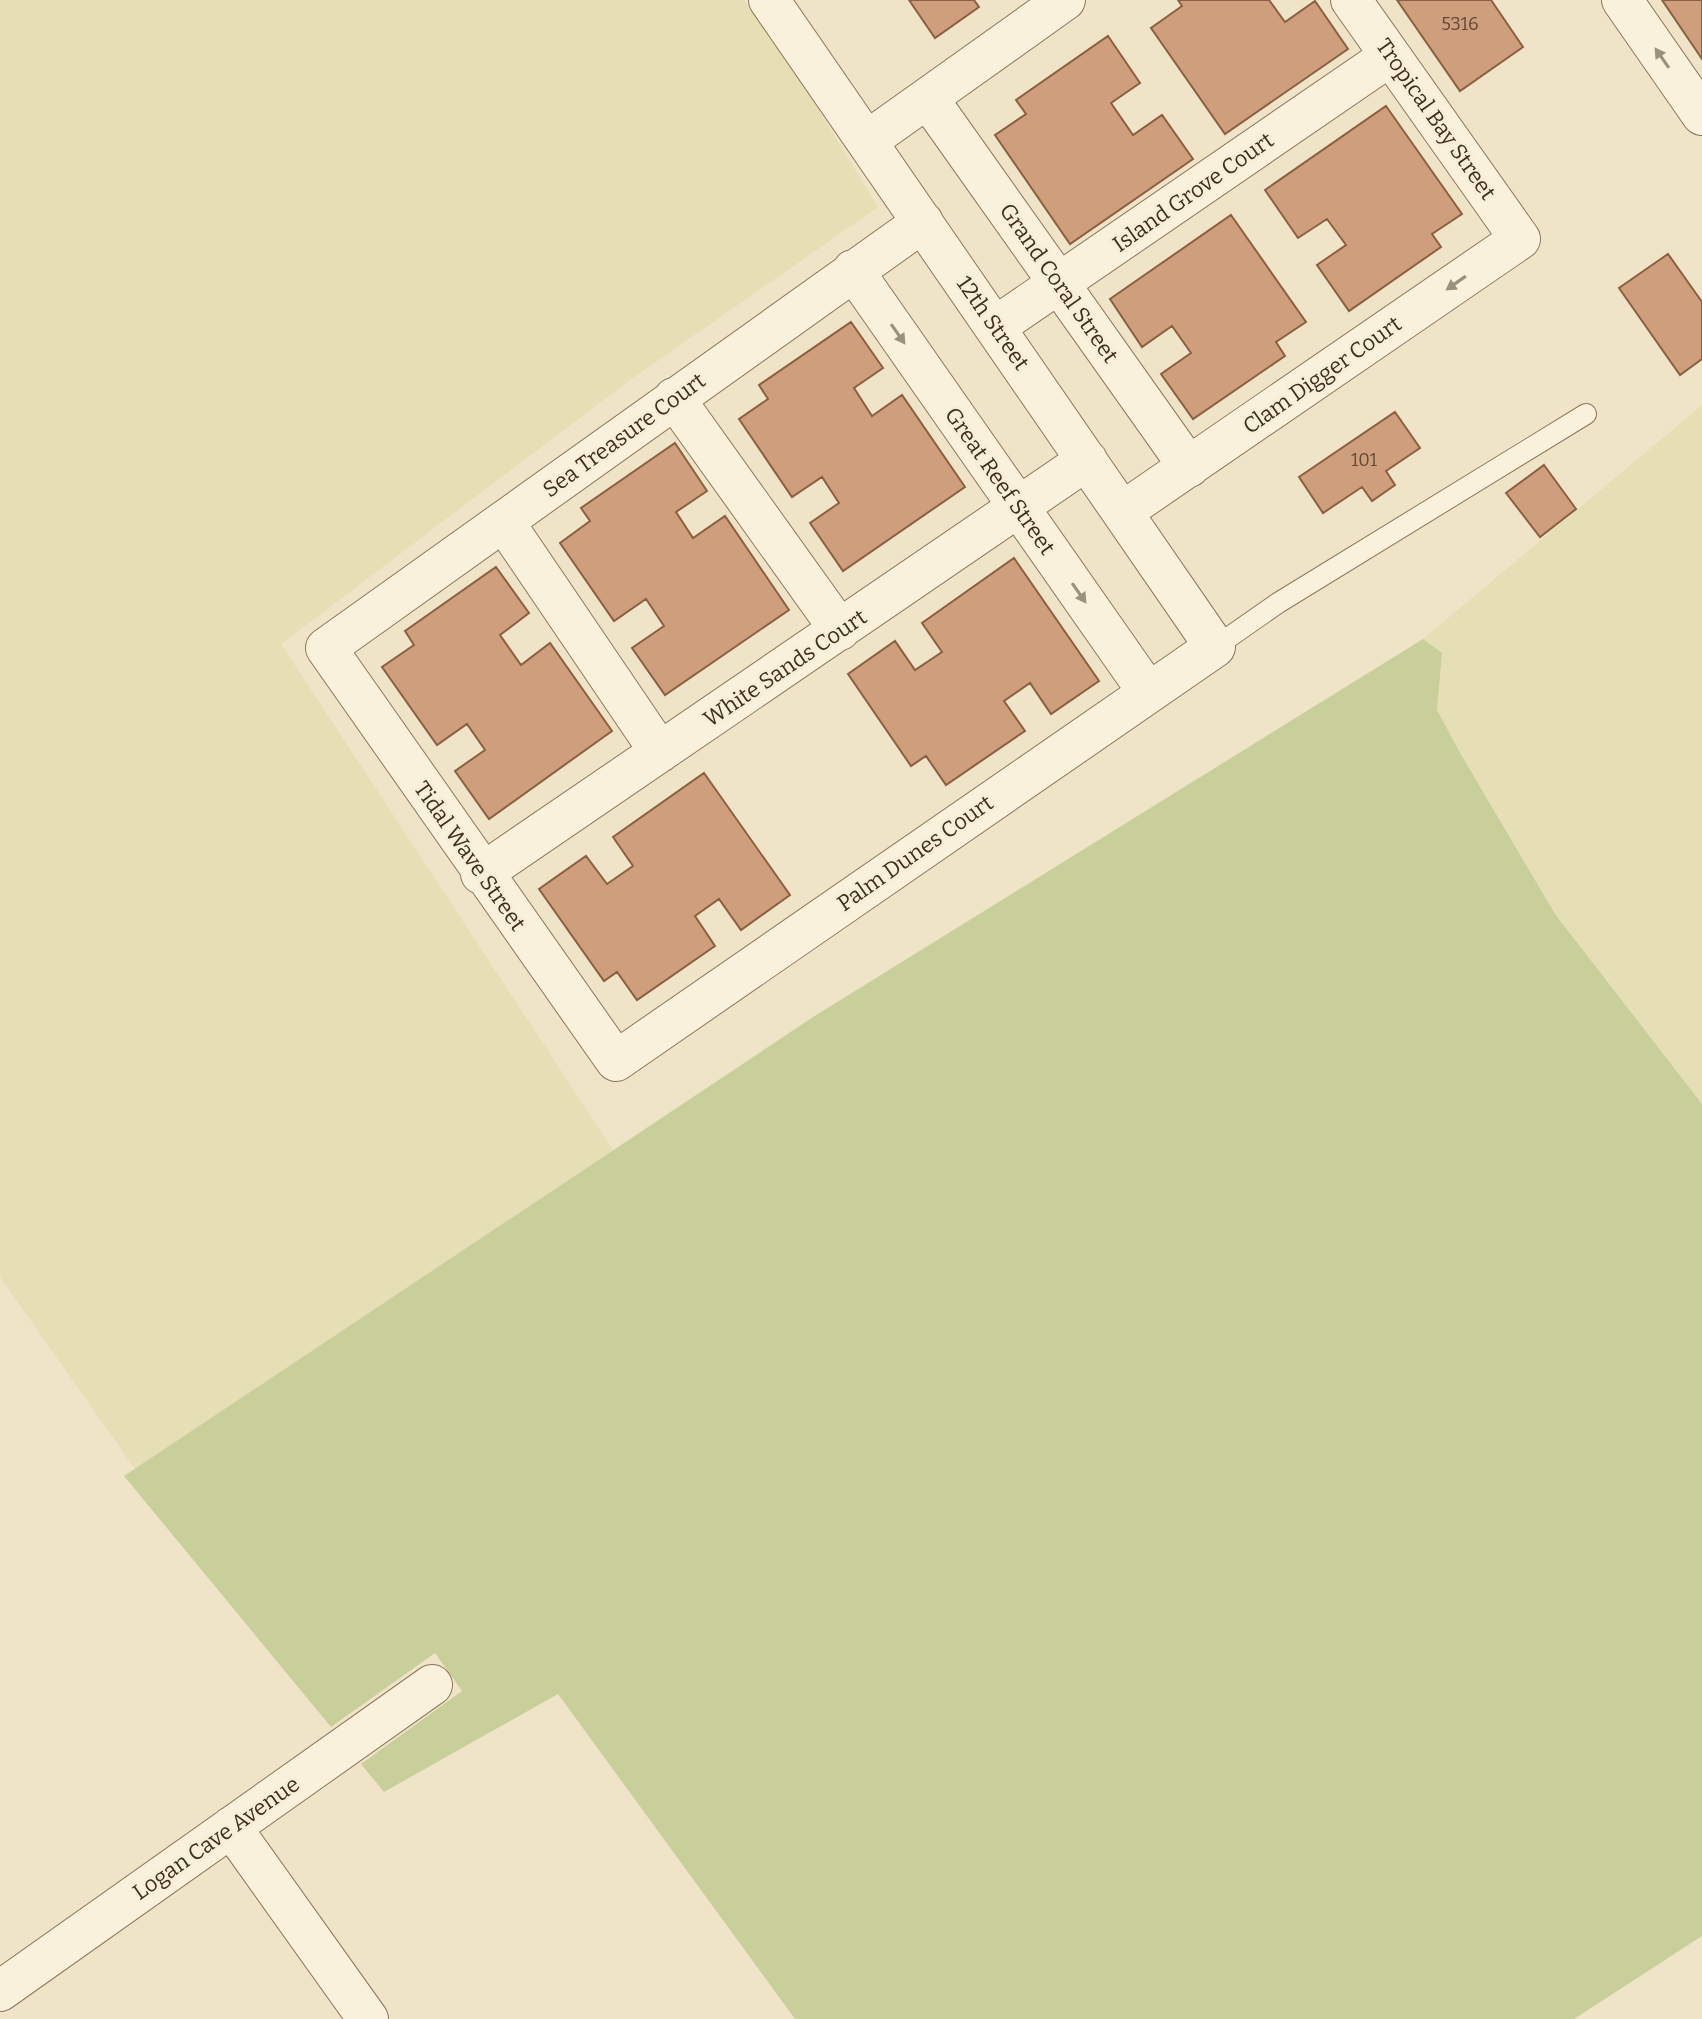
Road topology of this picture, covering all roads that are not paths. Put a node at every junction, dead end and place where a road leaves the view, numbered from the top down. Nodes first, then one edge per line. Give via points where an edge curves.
1 (769, 0) edge
2 (1065, 0) edge
3 (1351, 0) edge
4 (1622, 0) edge
5 (1390, 56) junction
6 (929, 100) junction
7 (1702, 115) edge
8 (867, 141) junction
9 (923, 222) junction
10 (1520, 239) joint
11 (853, 270) junction
12 (1059, 284) junction
13 (995, 327) junction
14 (674, 398) junction
15 (1586, 414) dead end
16 (1087, 460) junction
17 (1189, 467) junction
18 (1019, 509) junction
19 (1122, 512) junction
20 (504, 522) junction
21 (840, 630) junction
22 (1215, 647) junction
23 (326, 648) joint
24 (1148, 692) junction
25 (660, 752) junction
26 (481, 874) junction
27 (616, 1061) joint
28 (432, 1685) dead end
29 (231, 1827) junction
30 (0, 1991) edge
31 (368, 2019) edge

1 - 8 street, 12th Street
2 - 6 street
3 - 5 street, Tropical Bay Street
7 -> 4 street
5 - 10 street, Tropical Bay Street
5 - 12 street, Island Grove Court
6 - 8 street
6 - 12 street, Grand Coral Street
8 - 9 street, 12th Street
9 - 11 street, Sea Treasure Court
9 - 13 street, 12th Street
10 -> 17 street, Clam Digger Court
11 - 14 street, Sea Treasure Court
11 -> 18 street, Great Reef Street
12 - 13 street, Island Grove Court
12 - 17 street, Grand Coral Street
13 - 16 street, 12th Street
14 - 20 street, Sea Treasure Court
14 - 21 street
15 - 22 lane
16 - 18 street, White Sands Court
16 - 19 street, 12th Street
17 - 19 street, Clam Digger Court
18 - 21 street, White Sands Court
18 -> 24 street, Great Reef Street
19 - 22 street, 12th Street
20 - 23 street, Sea Treasure Court
20 - 25 street
21 - 25 street, White Sands Court
22 - 24 street, Palm Dunes Court
23 - 26 street, Tidal Wave Street
24 - 27 street, Palm Dunes Court
25 - 26 street, White Sands Court
26 - 27 street, Tidal Wave Street
28 - 29 street, Logan Cave Avenue
29 - 30 street, Logan Cave Avenue
29 - 31 street

